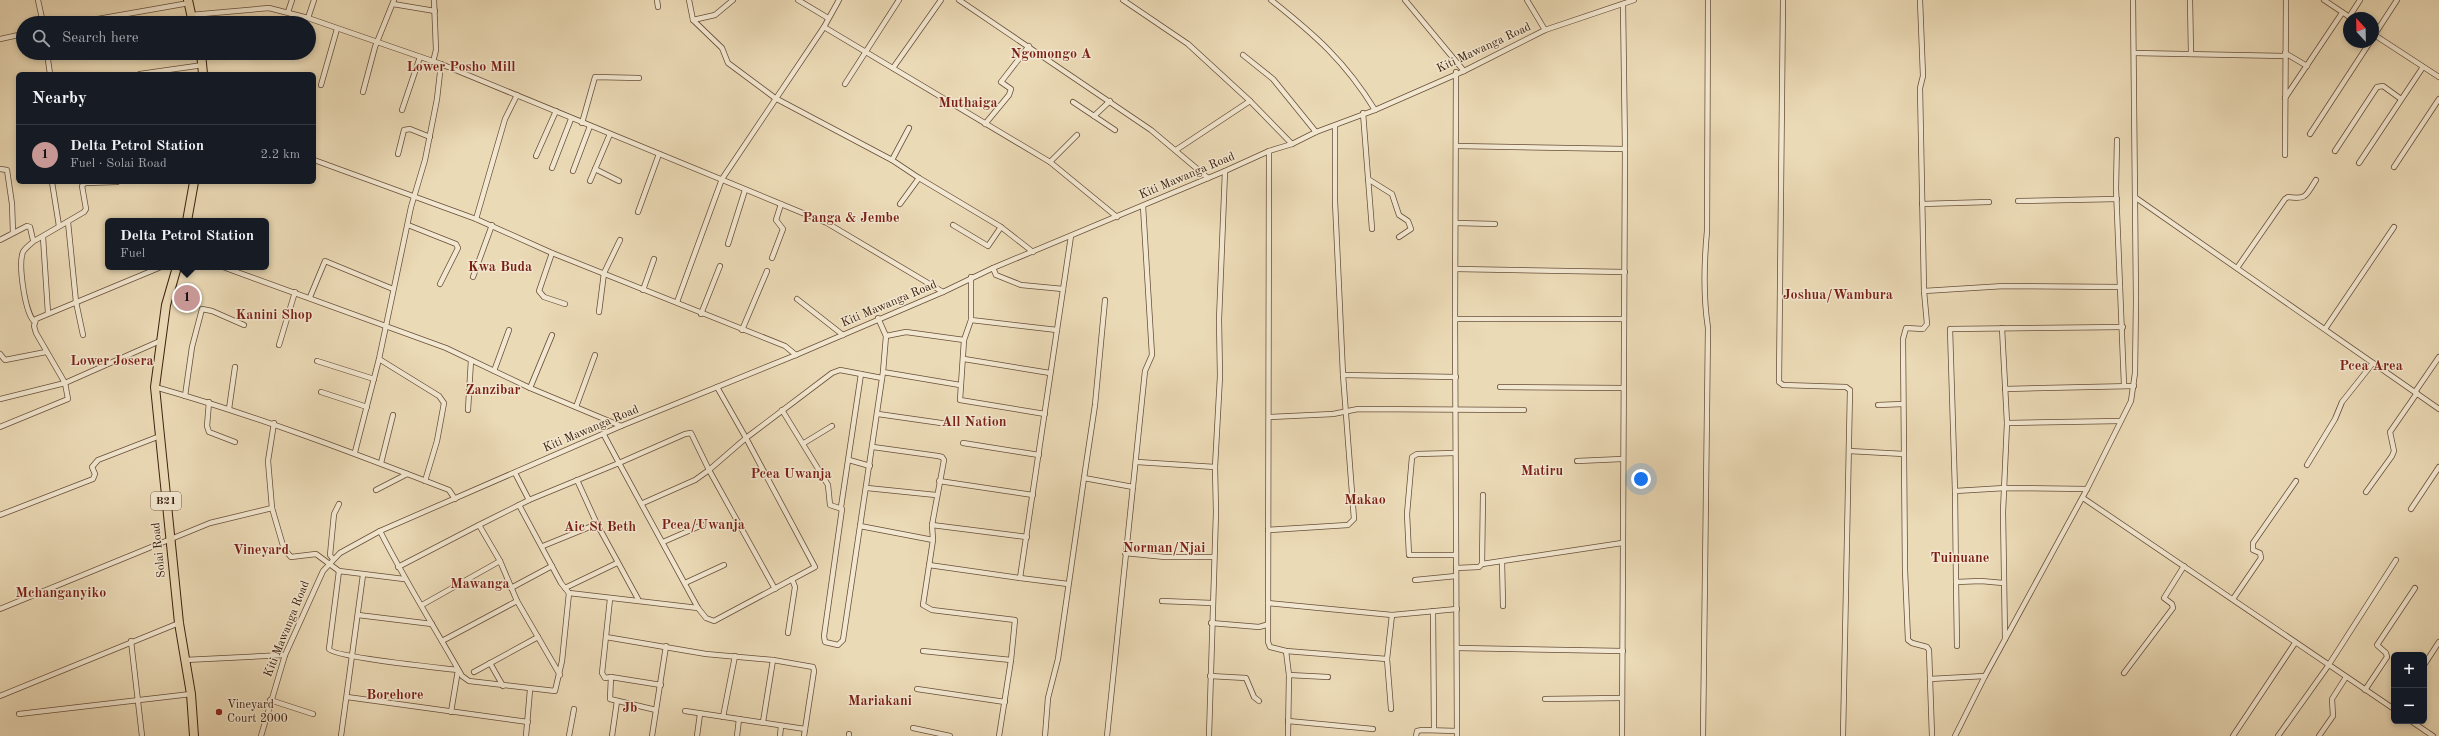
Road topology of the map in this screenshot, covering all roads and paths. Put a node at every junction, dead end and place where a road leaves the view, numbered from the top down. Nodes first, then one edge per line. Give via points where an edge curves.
1 (38, 0) edge
2 (292, 0) edge
3 (314, 0) edge
4 (434, 0) edge
5 (657, 0) edge
6 (689, 0) edge
7 (733, 0) edge
8 (798, 0) edge
9 (840, 0) edge
10 (899, 0) edge
11 (941, 0) edge
12 (959, 0) edge
13 (1123, 0) edge
14 (1271, 0) edge
15 (1406, 0) edge
16 (1527, 0) edge
17 (1634, 0) edge
18 (1708, 0) edge
19 (1783, 0) edge
20 (1920, 0) edge
21 (2133, 0) edge
22 (2190, 0) edge
23 (2286, 0) edge
24 (2324, 0) edge
25 (2360, 0) edge
26 (2397, 0) edge
27 (189, 2) edge
28 (394, 2) edge
29 (1623, 4) junction
30 (658, 7) dead end
31 (435, 11) junction
32 (288, 12) junction
33 (2353, 12) edge
34 (2342, 13) joint
35 (41, 16) edge
36 (113, 16) edge
37 (191, 16) edge
38 (208, 16) edge
39 (301, 16) edge
40 (309, 16) edge
41 (828, 18) junction
42 (693, 20) junction
43 (316, 21) edge
44 (2379, 26) edge
45 (824, 27) junction
46 (337, 29) junction
47 (1545, 30) junction
48 (16, 36) edge
49 (0, 39) edge
50 (2379, 39) edge
51 (377, 42) junction
52 (1029, 46) junction
53 (2366, 48) edge
54 (867, 52) junction
55 (2134, 53) junction
56 (2191, 54) junction
57 (1243, 55) dead end
58 (2285, 55) junction
59 (420, 57) junction
60 (49, 60) edge
61 (202, 60) edge
62 (433, 62) junction
63 (440, 64) junction
64 (2307, 66) junction
65 (2423, 67) junction
66 (893, 68) junction
67 (203, 70) edge
68 (1464, 71) junction
69 (50, 72) edge
70 (172, 72) edge
71 (1456, 72) junction
72 (2439, 77) edge
73 (639, 78) dead end
74 (845, 84) dead end
75 (321, 85) dead end
76 (362, 92) dead end
77 (516, 95) junction
78 (775, 98) junction
79 (2285, 98) junction
80 (2401, 99) junction
81 (2439, 99) edge
82 (1110, 101) junction
83 (1250, 101) junction
84 (1073, 102) dead end
85 (402, 110) dead end
86 (1375, 110) junction
87 (556, 112) junction
88 (1363, 113) junction
89 (1094, 116) junction
90 (571, 119) junction
91 (582, 123) junction
92 (985, 124) junction
93 (590, 126) junction
94 (1335, 126) junction
95 (909, 128) dead end
96 (1115, 130) dead end
97 (1316, 132) junction
98 (610, 134) junction
99 (2310, 134) dead end
100 (1077, 135) dead end
101 (430, 137) junction
102 (2117, 140) dead end
103 (1292, 144) junction
104 (1456, 146) junction
105 (1625, 149) junction
106 (1176, 150) junction
107 (2335, 150) dead end
108 (1269, 151) junction
109 (398, 154) dead end
110 (660, 154) junction
111 (2285, 155) dead end
112 (536, 156) dead end
113 (892, 160) junction
114 (316, 161) edge
115 (1050, 162) junction
116 (2359, 163) dead end
117 (2394, 167) dead end
118 (552, 168) dead end
119 (595, 169) junction
120 (0, 170) edge
121 (573, 171) dead end
122 (1225, 172) junction
123 (919, 178) junction
124 (1208, 178) junction
125 (722, 179) junction
126 (1368, 179) junction
127 (2316, 180) dead end
128 (590, 181) dead end
129 (619, 181) dead end
130 (52, 184) edge
131 (84, 184) edge
132 (194, 184) edge
133 (745, 190) junction
134 (415, 195) junction
135 (2136, 198) junction
136 (2117, 199) junction
137 (2018, 201) dead end
138 (1989, 202) dead end
139 (781, 204) junction
140 (900, 204) dead end
141 (1922, 204) junction
142 (1143, 206) junction
143 (638, 212) dead end
144 (1117, 217) junction
145 (188, 218) edge
146 (476, 219) junction
147 (68, 222) junction
148 (1456, 223) junction
149 (1495, 224) dead end
150 (408, 225) junction
151 (492, 225) junction
152 (953, 225) dead end
153 (59, 226) junction
154 (1001, 227) junction
155 (2394, 227) dead end
156 (1372, 229) dead end
157 (13, 233) junction
158 (1071, 236) junction
159 (43, 237) junction
160 (1399, 237) dead end
161 (0, 240) edge
162 (620, 240) dead end
163 (34, 241) junction
164 (728, 244) dead end
165 (552, 252) junction
166 (1033, 252) junction
167 (772, 258) dead end
168 (654, 259) dead end
169 (720, 266) dead end
170 (993, 268) junction
171 (2237, 268) junction
172 (154, 270) edge
173 (175, 270) edge
174 (233, 270) edge
175 (767, 270) dead end
176 (1456, 270) junction
177 (1624, 272) junction
178 (604, 273) junction
179 (473, 277) dead end
180 (971, 277) junction
181 (440, 284) dead end
182 (2120, 287) junction
183 (393, 289) junction
184 (1063, 289) junction
185 (643, 290) junction
186 (1924, 291) junction
187 (295, 292) junction
188 (943, 292) junction
189 (310, 297) junction
190 (797, 299) dead end
191 (1106, 300) dead end
192 (76, 302) junction
193 (677, 302) junction
194 (564, 304) dead end
195 (599, 312) dead end
196 (48, 313) junction
197 (701, 314) junction
198 (878, 318) junction
199 (1455, 319) junction
200 (1624, 319) junction
201 (971, 320) junction
202 (35, 322) junction
203 (244, 325) dead end
204 (385, 325) junction
205 (2123, 327) junction
206 (2002, 328) junction
207 (2325, 329) junction
208 (509, 330) dead end
209 (742, 330) junction
210 (1057, 330) junction
211 (83, 335) dead end
212 (552, 335) dead end
213 (842, 335) junction
214 (886, 336) junction
215 (964, 340) junction
216 (160, 341) junction
217 (279, 345) dead end
218 (46, 352) junction
219 (0, 354) edge
220 (595, 355) dead end
221 (796, 355) junction
222 (2439, 357) edge
223 (379, 359) junction
224 (964, 359) junction
225 (471, 360) junction
226 (317, 361) dead end
227 (2373, 363) junction
228 (235, 367) dead end
229 (494, 371) junction
230 (883, 372) junction
231 (1050, 373) junction
232 (861, 374) junction
233 (1343, 375) junction
234 (1456, 377) junction
235 (882, 378) junction
236 (374, 379) junction
237 (65, 383) junction
238 (960, 384) junction
239 (2124, 385) junction
240 (2134, 386) junction
241 (155, 387) junction
242 (530, 388) junction
243 (717, 388) junction
244 (1500, 388) dead end
245 (1623, 388) junction
246 (2005, 389) junction
247 (321, 392) dead end
248 (2416, 393) junction
249 (185, 396) junction
250 (0, 399) edge
251 (209, 402) junction
252 (1903, 404) junction
253 (1878, 405) dead end
254 (367, 407) junction
255 (576, 407) junction
256 (229, 408) junction
257 (2439, 409) edge
258 (468, 410) dead end
259 (782, 410) junction
260 (1524, 410) dead end
261 (1456, 411) junction
262 (1345, 412) junction
263 (878, 414) junction
264 (1045, 414) junction
265 (392, 415) dead end
266 (1270, 417) junction
267 (2120, 421) junction
268 (274, 422) junction
269 (2007, 423) junction
270 (948, 424) dead end
271 (621, 426) junction
272 (832, 426) dead end
273 (0, 427) edge
274 (604, 435) junction
275 (160, 436) junction
276 (746, 438) junction
277 (235, 442) dead end
278 (804, 443) junction
279 (962, 443) dead end
280 (873, 447) junction
281 (1849, 451) junction
282 (356, 452) junction
283 (1455, 454) junction
284 (1904, 454) junction
285 (1039, 455) junction
286 (1622, 459) junction
287 (849, 460) junction
288 (1577, 461) dead end
289 (1137, 462) junction
290 (381, 463) junction
291 (619, 463) junction
292 (2307, 465) dead end
293 (870, 466) junction
294 (1215, 467) junction
295 (2439, 468) edge
296 (709, 470) junction
297 (515, 473) junction
298 (408, 474) junction
299 (1084, 478) junction
300 (576, 480) junction
301 (425, 481) junction
302 (939, 481) junction
303 (2296, 481) dead end
304 (1133, 487) junction
305 (867, 488) junction
306 (2005, 488) junction
307 (2088, 489) junction
308 (376, 490) dead end
309 (1955, 491) junction
310 (2366, 492) dead end
311 (936, 495) junction
312 (1033, 495) junction
313 (1483, 495) dead end
314 (2082, 498) junction
315 (455, 499) junction
316 (529, 500) junction
317 (339, 504) dead end
318 (643, 504) junction
319 (519, 505) junction
320 (840, 507) junction
321 (272, 508) junction
322 (2411, 509) dead end
323 (0, 515) edge
324 (597, 524) junction
325 (932, 524) junction
326 (480, 525) junction
327 (702, 525) dead end
328 (860, 526) junction
329 (1268, 530) junction
330 (380, 531) junction
331 (1027, 537) junction
332 (933, 540) junction
333 (170, 541) junction
334 (663, 542) junction
335 (1622, 543) junction
336 (543, 546) junction
337 (1125, 553) junction
338 (1455, 555) junction
339 (1214, 557) junction
340 (2396, 560) dead end
341 (331, 561) junction
342 (500, 561) junction
343 (1502, 561) junction
344 (617, 563) junction
345 (1482, 564) junction
346 (724, 565) dead end
347 (929, 565) junction
348 (552, 566) junction
349 (2184, 566) junction
350 (398, 567) junction
351 (1456, 568) junction
352 (340, 571) junction
353 (363, 575) junction
354 (1456, 576) junction
355 (1020, 578) junction
356 (404, 579) junction
357 (792, 579) junction
358 (1415, 580) dead end
359 (1956, 582) junction
360 (685, 583) junction
361 (2003, 583) junction
362 (1068, 584) junction
363 (511, 588) junction
364 (565, 588) junction
365 (2415, 588) dead end
366 (775, 589) junction
367 (569, 593) junction
368 (610, 599) junction
369 (638, 600) junction
370 (2233, 600) junction
371 (517, 601) junction
372 (1162, 601) dead end
373 (1212, 603) junction
374 (1268, 603) junction
375 (422, 605) junction
376 (1503, 606) dead end
377 (698, 608) junction
378 (0, 609) edge
379 (1456, 609) junction
380 (1433, 611) junction
381 (358, 615) junction
382 (1392, 615) junction
383 (179, 623) junction
384 (1211, 623) junction
385 (432, 624) junction
386 (1266, 625) junction
387 (788, 633) dead end
388 (538, 637) junction
389 (606, 637) junction
390 (131, 641) junction
391 (442, 641) junction
392 (2005, 641) junction
393 (2439, 642) edge
394 (2295, 643) junction
395 (666, 646) junction
396 (1957, 646) dead end
397 (1457, 648) junction
398 (923, 650) dead end
399 (1286, 651) junction
400 (1623, 651) junction
401 (285, 655) junction
402 (2387, 655) junction
403 (2391, 655) edge
404 (352, 656) junction
405 (735, 656) junction
406 (1387, 659) junction
407 (185, 660) junction
408 (774, 660) junction
409 (1011, 660) junction
410 (2427, 660) edge
411 (490, 663) junction
412 (2328, 666) junction
413 (458, 670) junction
414 (474, 672) dead end
415 (2124, 673) dead end
416 (560, 675) junction
417 (1289, 675) junction
418 (1210, 676) junction
419 (1985, 676) junction
420 (611, 677) junction
421 (1328, 677) dead end
422 (2346, 677) junction
423 (1930, 679) junction
424 (661, 685) junction
425 (503, 686) junction
426 (917, 689) dead end
427 (530, 690) junction
428 (2365, 690) junction
429 (191, 694) junction
430 (0, 696) edge
431 (348, 697) junction
432 (1621, 698) junction
433 (138, 699) junction
434 (1545, 699) dead end
435 (270, 700) junction
436 (617, 701) junction
437 (1259, 701) dead end
438 (1004, 702) junction
439 (2391, 707) edge
440 (574, 709) dead end
441 (1391, 709) dead end
442 (656, 710) junction
443 (685, 711) dead end
444 (451, 712) junction
445 (19, 714) dead end
446 (313, 714) dead end
447 (700, 714) junction
448 (722, 717) junction
449 (739, 719) junction
450 (1288, 721) junction
451 (528, 722) junction
452 (763, 722) junction
453 (2415, 724) edge
454 (781, 726) junction
455 (912, 728) dead end
456 (805, 729) junction
457 (1434, 729) junction
458 (1373, 730) dead end
459 (1457, 734) edge
460 (142, 736) edge
461 (194, 736) edge
462 (260, 736) edge
463 (341, 736) edge
464 (526, 736) edge
465 (569, 736) edge
466 (612, 736) edge
467 (652, 736) edge
468 (697, 736) edge
469 (737, 736) edge
470 (780, 736) edge
471 (804, 736) edge
472 (950, 736) edge
473 (999, 736) edge
474 (1045, 736) edge
475 (1106, 736) edge
476 (1209, 736) edge
477 (1288, 736) edge
478 (1416, 736) edge
479 (1622, 736) edge
480 (1703, 736) edge
481 (1843, 736) edge
482 (1932, 736) edge
483 (1955, 736) edge
484 (2233, 736) edge
485 (2278, 736) edge
486 (2319, 736) edge
487 (2433, 736) edge

1 - 35 street
2 - 32 street
3 - 40 street
4 - 31 street
5 - 30 street
6 - 42 street
7 - 42 street via 715,15
8 - 41 street
9 - 41 street
10 - 54 street
11 - 66 street
12 - 52 street
13 - 83 street via 1188,44
14 - 86 street via 1329,48 1361,87
15 - 68 street
16 - 47 street
17 - 29 street, Kiti Mawanga Road
18 - 480 street via 1705,312 1708,328
19 - 281 street via 1780,382 1786,385 1848,388
20 - 141 street
21 - 55 street
22 - 56 street
23 - 58 street
24 - 34 street
25 - 33 street
26 - 44 street
27 - 36 street
27 - 37 highway
28 - 31 street
28 - 51 street
29 - 47 street, Kiti Mawanga Road
29 - 105 street
31 - 62 street via 436,50
32 - 38 street via 257,7
32 - 39 street
34 - 64 street
41 - 45 street
42 - 78 street via 722,48 728,63
43 - 46 street
45 - 54 street
45 - 78 street
46 - 51 street
46 - 75 street
47 - 68 street, Kiti Mawanga Road
48 - 49 street
50 - 65 street
51 - 59 street
51 - 76 street
52 - 82 street
52 - 92 street via 1001,82 1011,89 1009,95
53 - 99 street
54 - 66 street
54 - 74 street
55 - 56 street
55 - 135 street
56 - 58 street
57 - 97 street via 1273,79
58 - 64 street
58 - 79 street
59 - 62 street
59 - 85 street
60 - 69 street
61 - 67 highway
62 - 63 street
63 - 77 street
63 - 101 street
64 - 79 street
65 - 72 street
65 - 80 street
66 - 92 street
67 - 70 street
68 - 71 street, Kiti Mawanga Road
71 - 86 street, Kiti Mawanga Road
71 - 104 street
73 - 91 street via 595,77
77 - 87 street
77 - 146 street via 505,119
78 - 113 street
78 - 125 street
79 - 111 street
80 - 107 street via 2383,86 2377,87
80 - 116 street
81 - 117 street
82 - 89 street
82 - 106 street
83 - 103 street
83 - 106 street
84 - 89 street
86 - 88 street, Kiti Mawanga Road
87 - 90 street
87 - 112 street
88 - 94 street, Kiti Mawanga Road
88 - 126 street
89 - 96 street
90 - 91 street
90 - 118 street
91 - 93 street
92 - 115 street
93 - 98 street
93 - 121 street
94 - 97 street, Kiti Mawanga Road
94 - 233 street via 1335,201
95 - 113 street
97 - 103 street, Kiti Mawanga Road
98 - 110 street
98 - 119 street
100 - 115 street
101 - 109 street via 410,129 404,130
101 - 134 street
102 - 136 street
103 - 108 street, Kiti Mawanga Road
104 - 105 street
104 - 148 street
105 - 177 street
106 - 124 street
108 - 122 street, Kiti Mawanga Road
108 - 266 street
110 - 125 street
110 - 143 street
113 - 123 street
114 - 134 street
115 - 144 street
119 - 128 street
119 - 129 street
120 - 157 street via 6,170 12,204
122 - 124 street, Kiti Mawanga Road
122 - 294 street
123 - 140 street
123 - 154 street
124 - 142 street, Kiti Mawanga Road
125 - 133 street
125 - 193 street
126 - 156 street
126 - 160 street via 1392,194 1399,215 1408,221 1411,229
127 - 171 street via 2304,198 2285,199
130 - 153 street
131 - 147 street via 82,186 86,210
132 - 145 highway
133 - 139 street
133 - 164 street
134 - 146 street
134 - 150 street
135 - 171 street
135 - 240 street
136 - 137 street
136 - 182 street
138 - 141 street
139 - 167 street via 776,220 783,229
139 - 188 street via 840,230
141 - 186 street
142 - 144 street, Kiti Mawanga Road
142 - 289 street via 1152,355 1145,371
144 - 158 street, Kiti Mawanga Road
146 - 151 street
147 - 153 street
147 - 192 street
148 - 149 street
148 - 176 street
150 - 181 street via 456,244 458,248
150 - 183 street
151 - 165 street
151 - 179 street
152 - 154 street via 988,246
153 - 159 street
154 - 166 street
155 - 207 street
157 - 161 street
157 - 163 street via 29,226
158 - 166 street, Kiti Mawanga Road
158 - 184 street
159 - 163 street
159 - 196 street
162 - 178 street
163 - 202 street via 24,252 22,259 24,294 31,320
165 - 178 street
165 - 194 street via 539,291 544,297
166 - 170 street, Kiti Mawanga Road
168 - 185 street
169 - 197 street
170 - 180 street, Kiti Mawanga Road
170 - 184 street via 996,275 1021,284
171 - 207 street
172 - 192 street
173 - 216 highway, Solai Road / B21
174 - 187 street
175 - 209 street
176 - 177 street
176 - 199 street
177 - 200 street
178 - 185 street
178 - 195 street
180 - 188 street, Kiti Mawanga Road
180 - 201 street
182 - 186 street via 2004,286
182 - 205 street
183 - 189 street via 325,260
183 - 204 street
184 - 210 street
185 - 193 street
186 - 252 street via 1927,324 1922,329 1906,328 1903,339
187 - 189 street
187 - 217 street
188 - 198 street, Kiti Mawanga Road
189 - 204 street
190 - 213 street
191 - 299 street
192 - 196 street
192 - 211 street
193 - 197 street
196 - 202 street
197 - 209 street
198 - 213 street, Kiti Mawanga Road
198 - 214 street
199 - 200 street
199 - 234 street
200 - 245 street
201 - 210 street
201 - 215 street
202 - 218 street via 36,333
203 - 249 street via 202,309 192,347
204 - 223 street
204 - 225 street
205 - 206 street
205 - 239 street
206 - 246 street
206 - 309 street via 1950,328
207 - 227 street
208 - 229 street
209 - 221 street via 785,346
210 - 231 street
212 - 242 street
213 - 221 street, Kiti Mawanga Road
214 - 215 street via 906,332
214 - 230 street
215 - 224 street
216 - 237 street
216 - 241 highway, Solai Road / B21
218 - 219 street via 5,360
218 - 237 street
220 - 255 street
221 - 243 street, Kiti Mawanga Road
222 - 248 street
223 - 236 street
223 - 301 street via 439,396 444,403 437,441
224 - 231 street
224 - 238 street
225 - 229 street
225 - 258 street
226 - 236 street
227 - 248 street
227 - 292 street via 2342,402 2335,419
228 - 256 street
229 - 242 street
230 - 235 street
230 - 238 street
231 - 264 street
232 - 235 street
232 - 259 street via 840,370 832,373
232 - 287 street
233 - 234 street
233 - 262 street
234 - 261 street
235 - 263 street
236 - 254 street
237 - 250 street
237 - 273 street via 67,401
238 - 264 street via 959,398 962,401
239 - 240 street
239 - 246 street
240 - 267 street via 2131,401
241 - 249 street
241 - 275 highway, Solai Road / B21
242 - 255 street
243 - 271 street, Kiti Mawanga Road
243 - 276 street
244 - 245 street
245 - 286 street
246 - 269 street
247 - 254 street
248 - 257 street
248 - 310 street via 2390,432 2394,451 2392,456
249 - 251 street
251 - 256 street
251 - 277 street via 209,432
252 - 253 street
252 - 284 street
254 - 282 street
255 - 271 street
256 - 268 street
259 - 276 street
259 - 278 street
260 - 261 street
261 - 262 street via 1358,409
261 - 283 street
262 - 266 street
262 - 329 street via 1354,522 1348,526
263 - 270 street
263 - 280 street
264 - 285 street
265 - 290 street
266 - 329 street
267 - 269 street
267 - 307 street
268 - 282 street
268 - 321 street via 268,461
269 - 306 street
271 - 274 street, Kiti Mawanga Road
272 - 278 street
274 - 291 street
274 - 297 street, Kiti Mawanga Road
275 - 323 street via 98,460 92,467 94,479
275 - 333 highway, Solai Road / B21
276 - 296 street
276 - 357 street via 815,567
278 - 320 street via 828,485 830,505
279 - 285 street
280 - 293 street
280 - 302 street via 942,456 944,460
281 - 284 street
281 - 481 street
282 - 290 street
283 - 338 street
283 - 338 street via 1417,454 1412,457 1407,514 1409,555
284 - 423 street via 1908,637 1912,643 1927,647 1929,650
285 - 312 street
286 - 288 street
286 - 335 street
287 - 293 street
287 - 320 street
289 - 294 street
289 - 304 street
290 - 298 street
291 - 296 street via 688,433 691,434
291 - 300 street
291 - 318 street
293 - 305 street
294 - 339 street
295 - 322 street
296 - 318 street via 695,480
296 - 366 street
297 - 315 street, Kiti Mawanga Road
297 - 316 street
298 - 301 street
298 - 308 street via 401,480
299 - 304 street
299 - 362 street
300 - 316 street
300 - 324 street
301 - 315 street via 449,490
302 - 311 street
302 - 312 street
303 - 370 street via 2253,543 2253,550 2260,553 2261,558
304 - 337 street
305 - 311 street
305 - 328 street
306 - 307 street
306 - 309 street
306 - 361 street
307 - 314 street
309 - 359 street
311 - 325 street
312 - 331 street
313 - 345 street
314 - 349 street
314 - 392 street
315 - 330 street, Kiti Mawanga Road
316 - 319 street
317 - 341 street via 334,514
318 - 334 street
319 - 326 street
319 - 336 street
320 - 328 street via 842,513 824,636 828,643 838,645 843,640
321 - 333 street via 210,523
321 - 341 street via 284,549 291,557 316,554
324 - 336 street
324 - 344 street
325 - 331 street
325 - 332 street
326 - 342 street
326 - 350 street
327 - 334 street
328 - 332 street
329 - 374 street
330 - 341 street, Kiti Mawanga Road
330 - 350 street
331 - 355 street
332 - 347 street
333 - 378 street
333 - 383 highway, Solai Road / B21
334 - 360 street
335 - 343 street
335 - 400 street
336 - 348 street
337 - 339 street
337 - 475 street
338 - 351 street
339 - 373 street
340 - 412 street
341 - 352 street
341 - 401 street, Kiti Mawanga Road via 306,604
342 - 363 street
342 - 375 street
343 - 345 street
343 - 376 street
344 - 364 street
344 - 369 street
345 - 351 street via 1479,567
346 - 360 street
347 - 355 street
347 - 409 street via 923,605 932,610 1013,618 1015,622
348 - 363 street
348 - 364 street
349 - 370 street
349 - 415 street via 2164,598 2173,608
350 - 356 street
351 - 354 street
352 - 353 street
352 - 404 street via 329,649
353 - 356 street
353 - 381 street
354 - 358 street
354 - 379 street
355 - 362 street
356 - 375 street
357 - 366 street
357 - 387 street via 795,587
359 - 361 street via 1981,580
359 - 396 street
360 - 377 street
361 - 392 street
362 - 474 street via 1058,659 1048,698
363 - 371 street
364 - 367 street
365 - 402 street via 2377,645
366 - 377 street via 714,621 706,618
367 - 368 street
367 - 416 street
368 - 369 street
368 - 389 street
369 - 377 street
370 - 394 street
371 - 388 street
371 - 391 street
372 - 373 street
373 - 384 street
374 - 382 street
374 - 386 street
375 - 385 street
379 - 380 street
379 - 397 street
380 - 382 street
380 - 457 street
381 - 385 street
381 - 404 street
382 - 406 street
383 - 390 street
383 - 407 highway, Solai Road / B21
384 - 386 street via 1259,627
384 - 418 street
385 - 391 street
386 - 399 street via 1269,645
388 - 411 street
388 - 416 street
389 - 395 street
389 - 420 street via 602,673 605,678
390 - 430 street
390 - 433 street
391 - 413 street
392 - 419 street
393 - 410 street
394 - 412 street
394 - 484 street
395 - 405 street via 706,654
395 - 424 street
397 - 400 street
397 - 459 street
398 - 409 street
399 - 406 street
399 - 417 street
400 - 432 street
401 - 407 street
401 - 435 street, Kiti Mawanga Road
402 - 403 street
402 - 428 street
404 - 413 street
404 - 431 street
405 - 408 street
405 - 448 street
406 - 441 street
407 - 429 highway, Solai Road / B21
408 - 452 street
408 - 456 street via 814,668
409 - 438 street
411 - 414 street
411 - 425 street
412 - 422 street
412 - 485 street
413 - 425 street via 469,682
413 - 444 street
416 - 427 street via 554,692
417 - 421 street
417 - 450 street
418 - 437 street via 1246,678 1254,697
418 - 476 street
419 - 423 street
419 - 483 street
420 - 424 street
420 - 436 street via 610,699
422 - 428 street
422 - 486 street via 2332,698 2333,716
423 - 482 street
424 - 442 street
425 - 427 street
426 - 438 street
427 - 451 street
428 - 439 street
429 - 433 street
429 - 461 highway, Solai Road / B21
431 - 444 street
431 - 463 street
432 - 434 street
432 - 479 street
433 - 445 street
433 - 460 street
435 - 446 street
435 - 462 street, Kiti Mawanga Road
436 - 442 street
436 - 466 street
438 - 473 street
440 - 465 street
442 - 467 street
443 - 447 street
444 - 451 street
447 - 448 street
447 - 468 street
448 - 449 street
449 - 452 street
449 - 469 street
450 - 458 street
450 - 477 street
451 - 464 street
452 - 454 street
453 - 487 street
454 - 456 street
454 - 470 street
455 - 472 street
456 - 471 street
457 - 459 street
457 - 478 street via 1417,731

